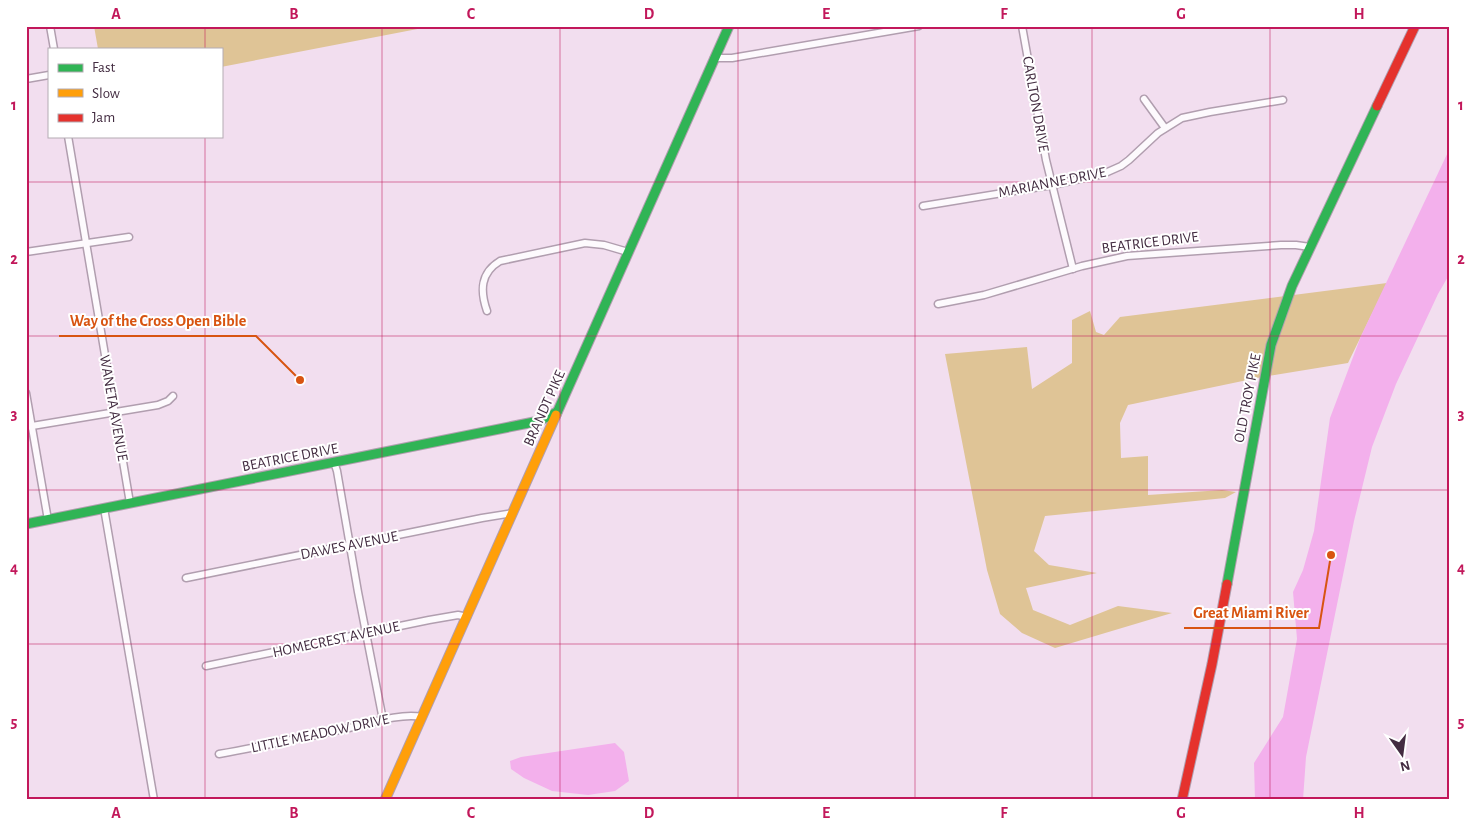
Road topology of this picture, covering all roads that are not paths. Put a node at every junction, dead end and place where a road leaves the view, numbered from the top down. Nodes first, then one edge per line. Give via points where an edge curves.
1 (50, 26) edge
2 (728, 26) edge
3 (920, 26) edge
4 (1022, 26) edge
5 (1416, 26) edge
6 (54, 48) edge
7 (714, 58) junction
8 (48, 75) edge
9 (26, 79) edge
10 (1144, 99) dead end
11 (1283, 100) dead end
12 (1165, 128) junction
13 (68, 138) edge
14 (1052, 185) junction
15 (923, 206) dead end
16 (128, 237) dead end
17 (86, 242) junction
18 (1310, 247) junction
19 (26, 252) edge
20 (628, 252) junction
21 (1073, 269) junction
22 (938, 304) dead end
23 (487, 311) dead end
24 (26, 393) edge
25 (173, 396) dead end
26 (115, 412) junction
27 (558, 412) junction
28 (29, 426) edge
29 (334, 462) junction
30 (130, 503) junction
31 (104, 508) junction
32 (513, 513) junction
33 (48, 520) junction
34 (26, 524) edge
35 (350, 544) junction
36 (186, 578) dead end
37 (467, 617) junction
38 (366, 633) junction
39 (206, 666) dead end
40 (422, 717) junction
41 (383, 720) junction
42 (220, 754) dead end
43 (154, 800) edge
44 (385, 800) edge
45 (1182, 800) edge

1 - 6 street
2 - 7 main road, BRANDT PIKE
3 - 7 street via 732,58
4 - 14 street, CARLTON DRIVE
5 - 18 main road, OLD TROY PIKE
7 - 20 main road, BRANDT PIKE
8 - 9 street
10 - 12 street
11 - 12 street, MARIANNE DRIVE via 1195,114
12 - 14 street, MARIANNE DRIVE via 1121,166 1103,174
13 - 17 street, WANETA AVENUE
14 - 15 street, MARIANNE DRIVE
14 - 21 street, CARLTON DRIVE
16 - 17 street
17 - 19 street
17 - 26 street, WANETA AVENUE
18 - 21 street, BEATRICE DRIVE via 1281,245 1154,253 1105,260
18 - 45 main road, OLD TROY PIKE via 1272,345 1212,664
20 - 23 street via 604,244 585,243 500,261 489,270 484,280
20 - 27 main road, BRANDT PIKE
21 - 22 street, BEATRICE DRIVE via 1000,291
24 - 28 street
25 - 26 street via 158,405
26 - 28 street
26 - 30 street, WANETA AVENUE
27 - 29 main road, BEATRICE DRIVE via 539,421
27 - 32 main road, BRANDT PIKE
28 - 33 street
29 - 30 main road, BEATRICE DRIVE
29 - 35 street
30 - 31 main road, BEATRICE DRIVE
31 - 33 main road, BEATRICE DRIVE
31 - 43 street
32 - 35 street, DAWES AVENUE
32 - 37 main road, BRANDT PIKE
33 - 34 main road, BEATRICE DRIVE
35 - 36 street, DAWES AVENUE
35 - 38 street
37 - 38 street, HOMECREST AVENUE via 450,616
37 - 40 main road, BRANDT PIKE
38 - 39 street, HOMECREST AVENUE
38 - 41 street
40 - 41 street, LITTLE MEADOW DRIVE
40 - 44 main road, BRANDT PIKE
41 - 42 street, LITTLE MEADOW DRIVE

